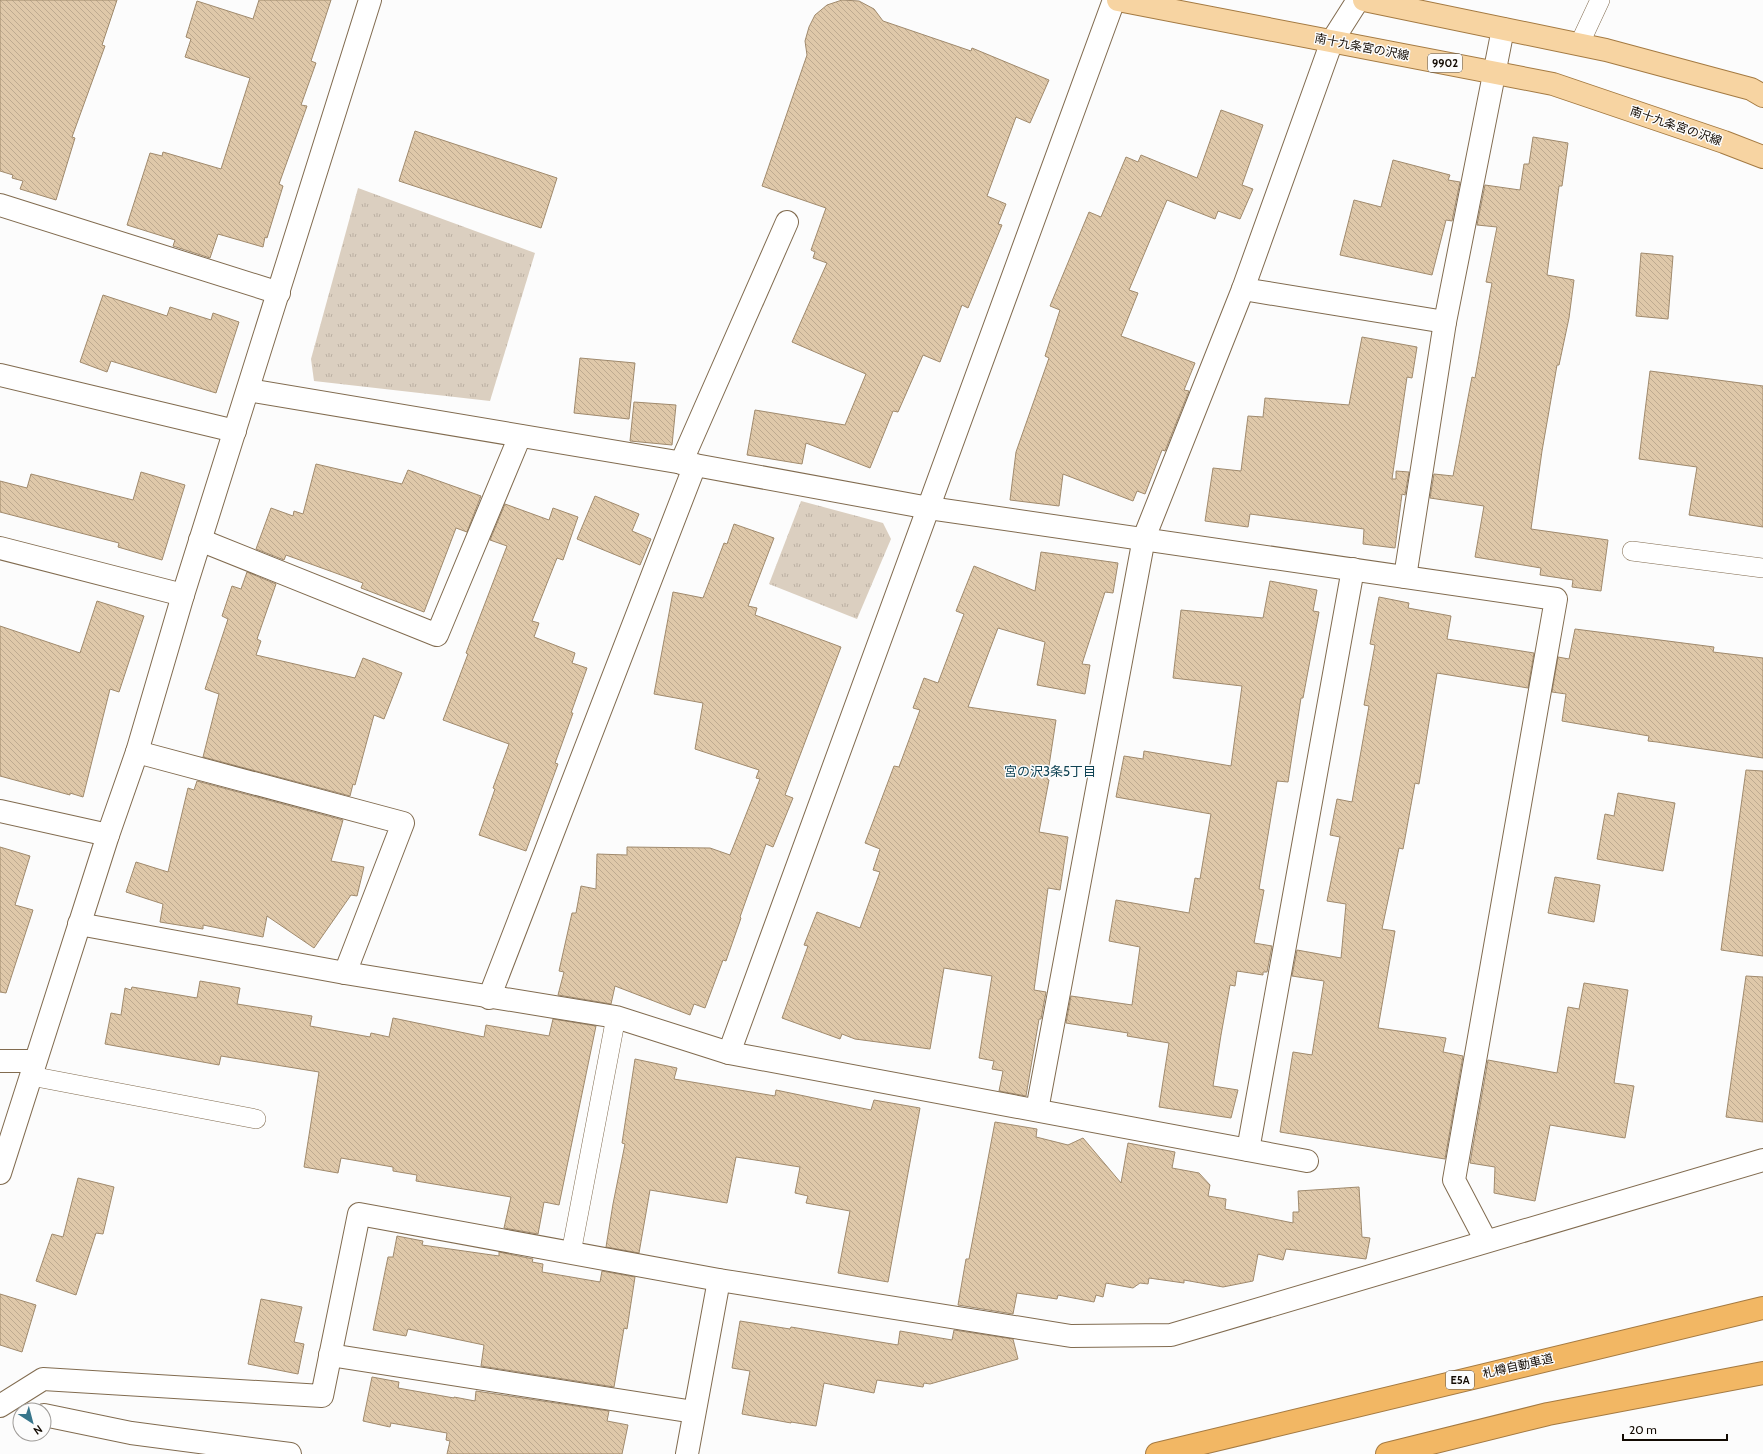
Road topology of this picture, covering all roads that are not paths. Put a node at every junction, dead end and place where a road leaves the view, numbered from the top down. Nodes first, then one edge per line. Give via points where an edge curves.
1 (370, 0) edge
2 (1114, 0) edge
3 (1118, 0) edge
4 (1358, 0) edge
5 (1364, 0) edge
6 (1600, 0) edge
7 (1503, 29) junction
8 (1332, 41) junction
9 (1579, 45) junction
10 (1494, 73) junction
11 (1763, 96) edge
12 (1763, 157) edge
13 (0, 205) edge
14 (787, 222) dead end
15 (1243, 289) junction
16 (279, 293) junction
17 (1445, 322) junction
18 (0, 375) edge
19 (248, 390) junction
20 (235, 431) junction
21 (520, 436) junction
22 (688, 464) junction
23 (929, 508) junction
24 (1144, 538) junction
25 (200, 540) junction
26 (0, 548) edge
27 (1632, 551) dead end
28 (1763, 568) edge
29 (1353, 569) junction
30 (1405, 577) junction
31 (183, 595) junction
32 (137, 752) junction
33 (0, 811) edge
34 (108, 835) junction
35 (79, 924) junction
36 (345, 973) junction
37 (489, 998) junction
38 (616, 1017) junction
39 (729, 1053) junction
40 (0, 1061) edge
41 (33, 1068) junction
42 (1037, 1110) junction
43 (256, 1118) dead end
44 (1248, 1150) junction
45 (1763, 1160) edge
46 (1306, 1161) dead end
47 (0, 1173) edge
48 (1486, 1242) junction
49 (571, 1253) junction
50 (719, 1280) junction
51 (1763, 1308) edge
52 (330, 1355) junction
53 (1763, 1373) edge
54 (0, 1406) edge
55 (12, 1409) edge
56 (694, 1412) junction
57 (52, 1418) edge
58 (290, 1454) edge
59 (686, 1454) edge
60 (1158, 1454) edge
61 (1387, 1454) edge

1 - 16 street
2 - 23 street
3 - 8 main road, 南十九条宮の沢線 / 9902
4 - 8 street
5 - 7 main road
6 - 9 lane
7 - 9 main road
7 - 10 street
8 - 10 main road, 南十九条宮の沢線 / 9902
8 - 15 street
9 - 11 main road via 1751,89
10 - 12 main road, 南十九条宮の沢線 / 9902 via 1553,84
10 - 17 street
13 - 16 street
14 - 22 street
15 - 17 street
15 - 24 street
16 - 19 street
17 - 30 street
18 - 20 street
19 - 20 street
19 - 21 street
20 - 25 street
21 - 22 street
21 - 25 street via 437,635
22 - 23 street
22 - 37 street
23 - 24 street
23 - 39 street
24 - 29 street
24 - 42 street
25 - 31 street
26 - 31 street
27 - 28 lane
29 - 30 street
29 - 44 street
30 - 48 street via 1556,599 1454,1180
31 - 32 street
32 - 34 street
32 - 36 street via 403,823
33 - 34 street
34 - 35 street
35 - 36 street
35 - 41 street
36 - 37 street
37 - 38 street
38 - 39 street
38 - 49 lane
39 - 42 street
40 - 41 street
41 - 43 lane
41 - 47 street
42 - 44 street
44 - 46 street
45 - 48 street
48 - 50 street via 1171,1335 1071,1336
49 - 50 street
49 - 52 street via 359,1214
50 - 56 street
51 - 60 highway, 札樽自動車道 / E5A
52 - 54 street via 322,1396 43,1379
52 - 56 street
53 - 61 highway via 1548,1414
54 - 55 street
56 - 59 street
57 - 58 street via 131,1433

